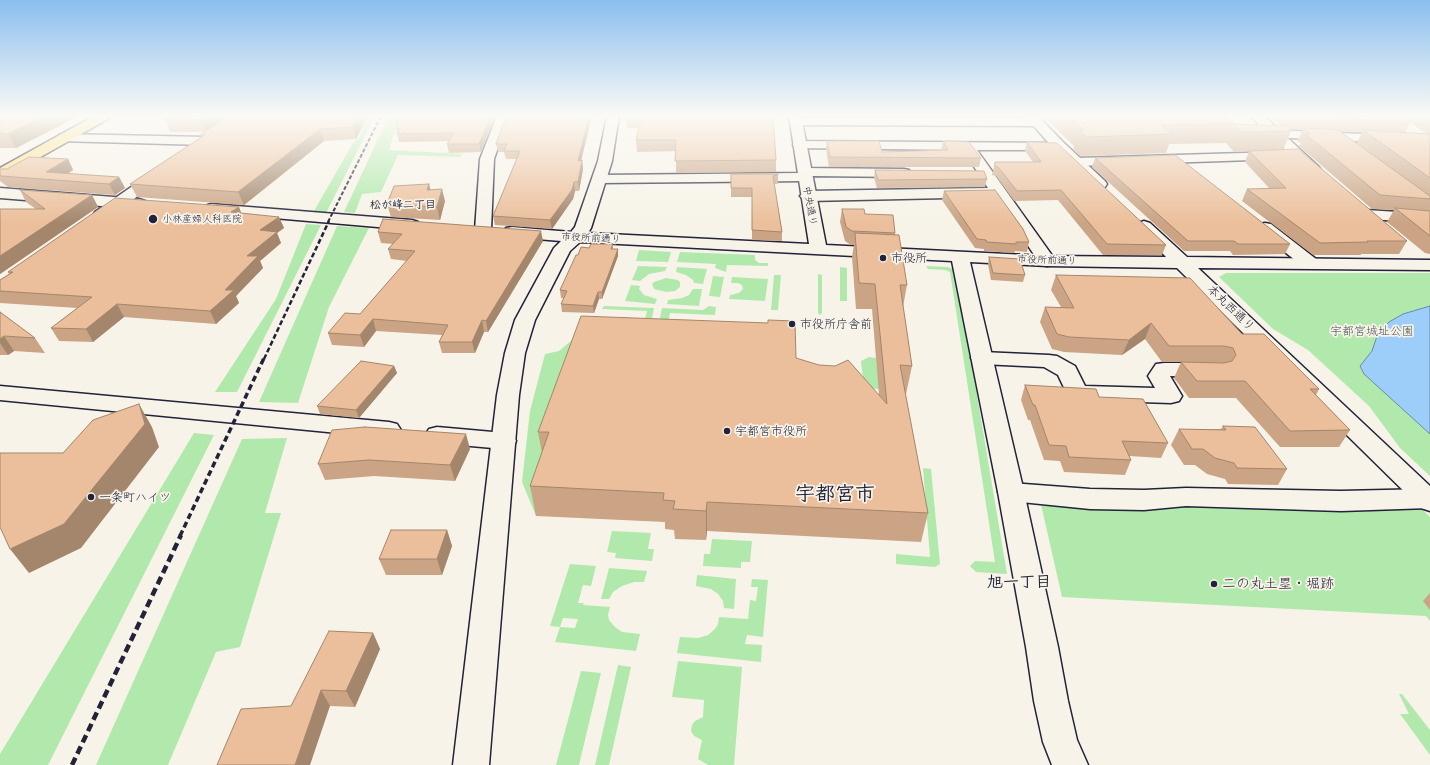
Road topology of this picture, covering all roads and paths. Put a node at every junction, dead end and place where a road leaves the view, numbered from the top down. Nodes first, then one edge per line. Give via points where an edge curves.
1 (40, 152) edge
2 (190, 152) edge
3 (490, 152) edge
4 (607, 152) edge
5 (801, 152) edge
6 (971, 152) edge
7 (1065, 152) edge
8 (1294, 152) edge
9 (187, 154) edge
10 (1298, 155) junction
11 (1175, 159) junction
12 (1077, 162) junction
13 (168, 168) edge
14 (914, 173) edge
15 (969, 173) edge
16 (985, 173) junction
17 (1194, 173) edge
18 (0, 174) edge
19 (805, 175) junction
20 (600, 179) junction
21 (1326, 180) edge
22 (998, 192) junction
23 (0, 193) edge
24 (1111, 194) edge
25 (808, 196) junction
26 (119, 202) junction
27 (157, 205) edge
28 (196, 208) edge
29 (1133, 215) edge
30 (1430, 219) edge
31 (1255, 221) edge
32 (88, 224) edge
33 (429, 226) edge
34 (1384, 230) edge
35 (576, 237) junction
36 (818, 248) junction
37 (1407, 249) dead end
38 (960, 256) junction
39 (1047, 261) junction
40 (1184, 263) junction
41 (1310, 264) junction
42 (1427, 264) edge
43 (982, 358) junction
44 (1216, 370) edge
45 (0, 393) edge
46 (504, 441) junction
47 (1011, 492) junction
48 (1429, 500) edge
49 (471, 765) edge
50 (1070, 765) edge

1 - 18 highway
2 - 9 street
3 - 35 street, 市役所前通り via 476,229
4 - 20 street
5 - 19 street, 中央通り
6 - 16 street
7 - 12 street
8 - 10 street
10 - 11 street
10 - 21 street
11 - 12 street
11 - 17 street
12 - 24 street
13 - 26 street
14 - 19 street
15 - 16 street
16 - 22 street
19 - 20 street
19 - 25 street, 中央通り
20 - 35 street via 583,228
22 - 25 street
22 - 39 street
23 - 26 street
25 - 36 street, 中央通り
26 - 27 street
26 - 32 street
28 - 33 street
29 - 40 street, 本丸西通り
30 - 34 street via 1361,210
31 - 41 street
35 - 36 street, 市役所前通り
35 - 46 street via 563,248 525,320 515,353
36 - 38 street, 市役所前通り
37 - 42 street
38 - 39 street, 市役所前通り
38 - 43 street
39 - 40 street, 市役所前通り
40 - 41 street, 市役所前通り
40 - 48 street, 本丸西通り
41 - 42 street, 市役所前通り
43 - 44 street via 1049,361 1067,371 1077,393 1171,396 1159,376 1164,369
43 - 47 street
45 - 46 street
46 - 49 street
47 - 48 street via 1090,499 1144,500 1186,497 1341,501
47 - 50 street via 1051,701 1060,742

